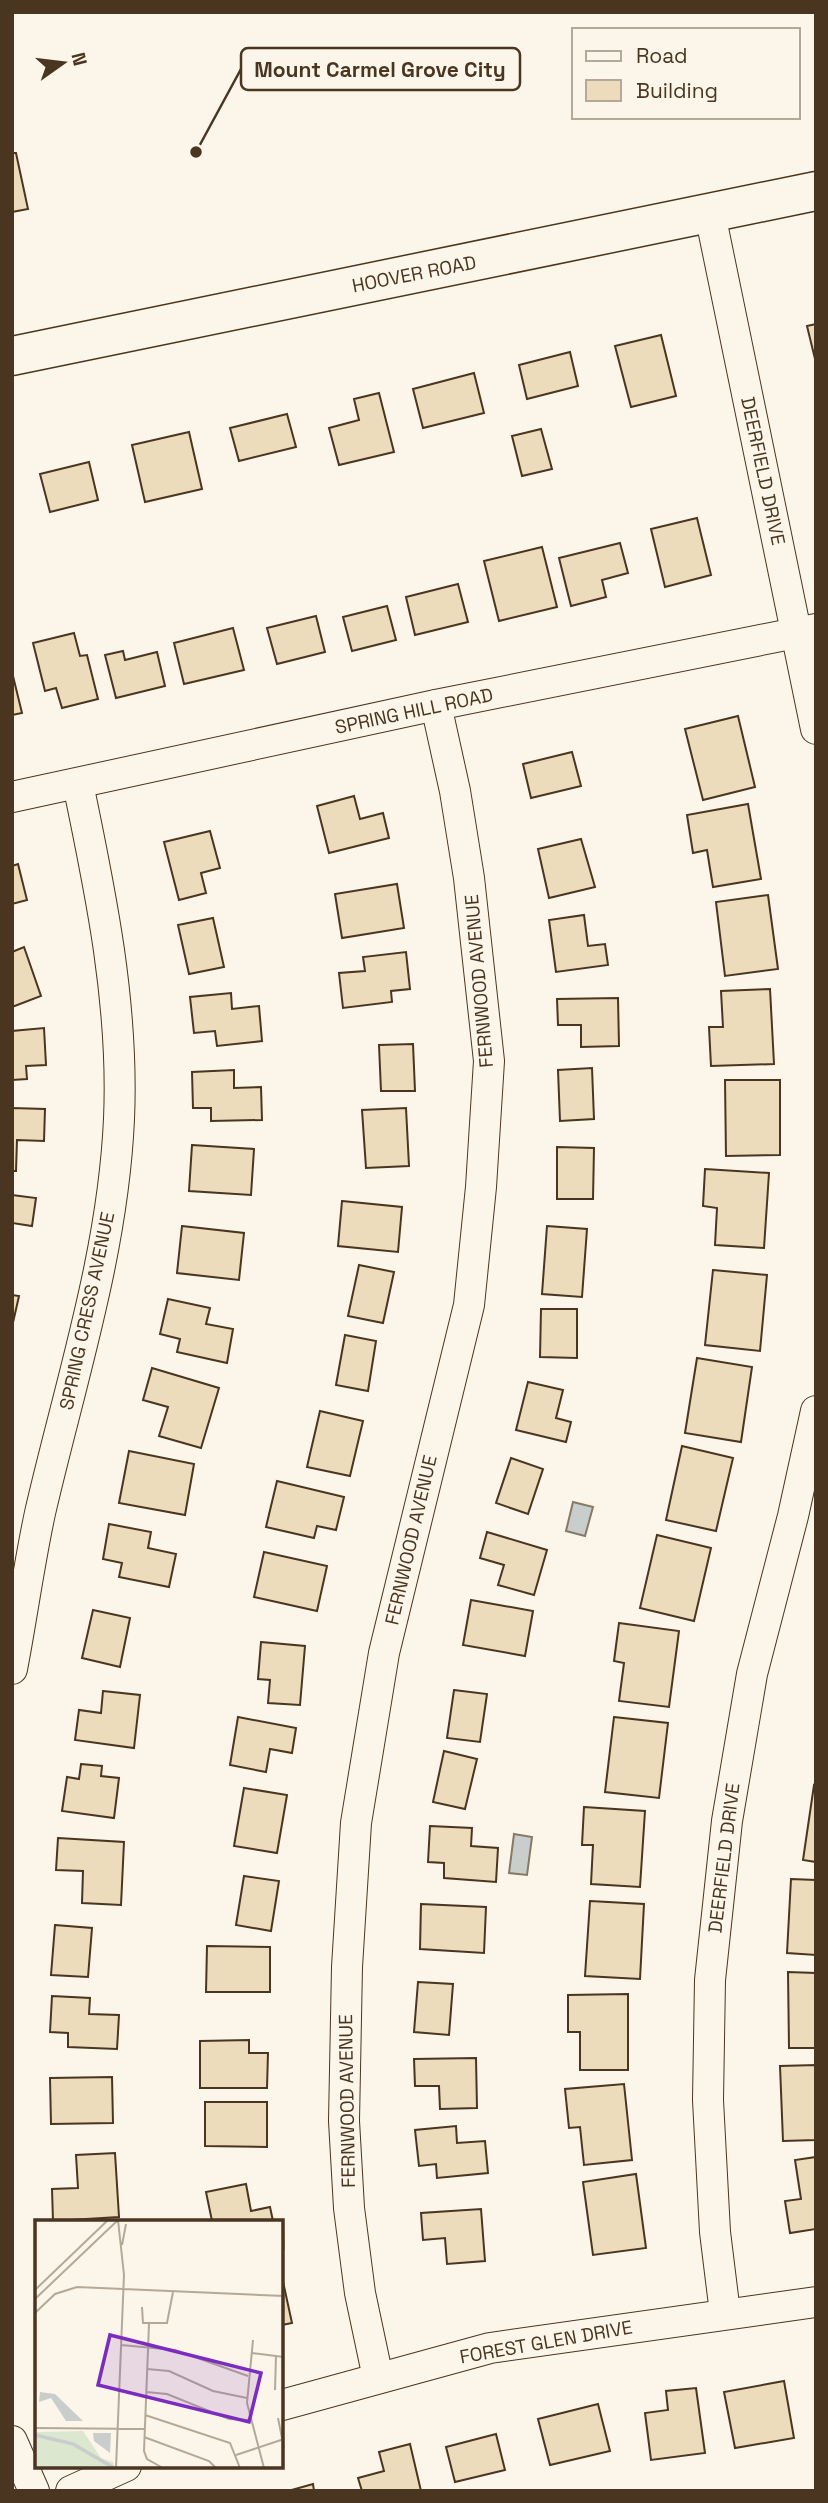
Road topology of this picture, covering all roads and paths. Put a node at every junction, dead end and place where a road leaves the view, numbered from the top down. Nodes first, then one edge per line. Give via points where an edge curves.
1 (816, 191) edge
2 (710, 214) junction
3 (12, 356) edge
4 (806, 631) edge
5 (436, 705) junction
6 (816, 729) edge
7 (78, 784) junction
8 (12, 797) edge
9 (815, 1422) edge
10 (12, 1669) edge
11 (816, 2302) edge
12 (725, 2313) junction
13 (378, 2378) junction
14 (284, 2404) edge
15 (12, 2441) edge
16 (123, 2468) edge
17 (34, 2491) edge
18 (71, 2491) edge

1 - 2 main road, HOOVER ROAD
2 - 3 main road, HOOVER ROAD
2 - 4 street, DEERFIELD DRIVE
4 - 5 street, SPRING HILL ROAD
4 - 6 street, DEERFIELD DRIVE
5 - 7 street, SPRING HILL ROAD
5 - 13 street, FERNWOOD AVENUE via 469,878 489,1061 469,1305 384,1653 356,1823 346,1967 344,2121 360,2293
7 - 8 street, SPRING HILL ROAD
7 - 10 street, SPRING CRESS AVENUE via 114,989 119,1119 98,1282 40,1515
9 - 12 street, DEERFIELD DRIVE via 752,1674 727,1821 710,1980 708,2100 715,2232
11 - 12 street, FOREST GLEN DRIVE
12 - 13 street, FOREST GLEN DRIVE via 490,2348
13 - 14 street, FOREST GLEN DRIVE
15 - 17 street
16 - 18 street

